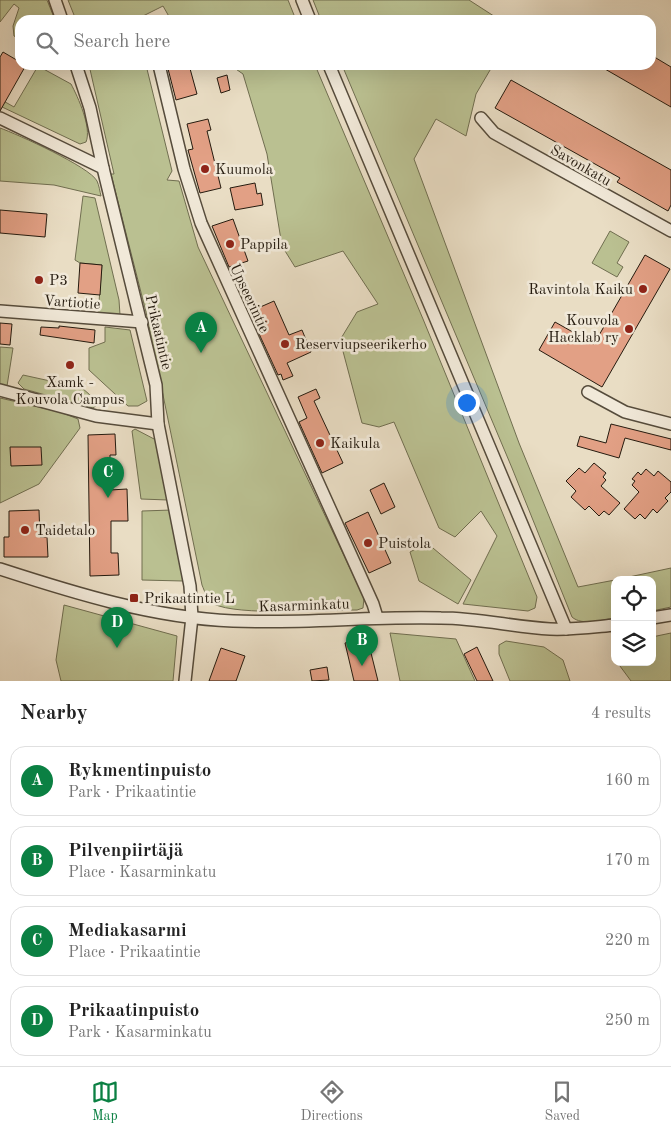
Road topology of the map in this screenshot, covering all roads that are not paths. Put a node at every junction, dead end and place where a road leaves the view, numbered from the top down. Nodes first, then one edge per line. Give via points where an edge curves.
1 (55, 0) edge
2 (302, 0) edge
3 (60, 15) edge
4 (308, 15) edge
5 (78, 70) edge
6 (160, 70) edge
7 (331, 70) edge
8 (0, 118) edge
9 (481, 118) dead end
10 (103, 168) junction
11 (671, 231) edge
12 (0, 310) edge
13 (142, 322) junction
14 (0, 390) edge
15 (588, 392) dead end
16 (158, 424) junction
17 (671, 424) edge
18 (0, 569) edge
19 (671, 615) edge
20 (192, 617) junction
21 (377, 617) junction
22 (656, 617) edge
23 (611, 625) edge
24 (566, 629) junction
25 (185, 681) edge

1 - 3 street
2 - 4 street
5 - 10 street, Prikaatintie
6 - 21 street, Upseerintie via 201,224
7 - 24 street
8 - 10 street
9 - 11 street, Savonkatu via 494,133
10 - 13 street, Prikaatintie
12 - 13 street, Vartiotie
13 - 16 street, Prikaatintie via 156,385
14 - 16 street via 96,416
15 - 17 street via 626,412
16 - 20 street, Prikaatintie via 189,580
18 - 20 street, Kasarminkatu via 138,608
19 - 22 street
20 - 21 street, Kasarminkatu via 278,622
20 - 25 street, Prikaatintie
21 - 24 street, Kasarminkatu via 464,618
23 - 24 street, Kasarminkatu

